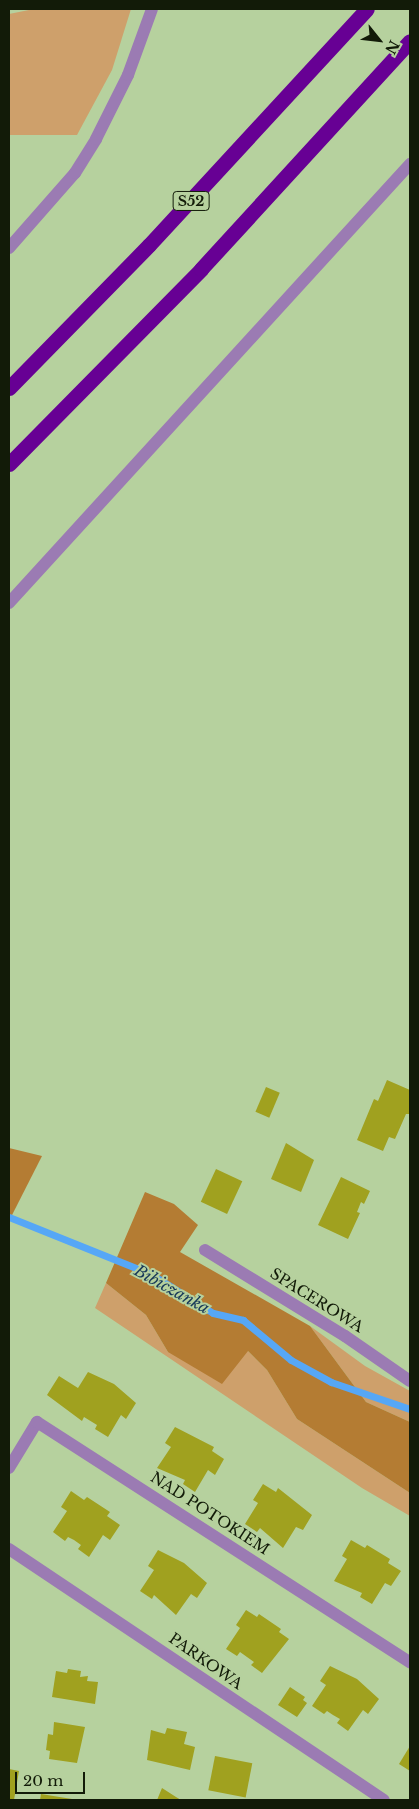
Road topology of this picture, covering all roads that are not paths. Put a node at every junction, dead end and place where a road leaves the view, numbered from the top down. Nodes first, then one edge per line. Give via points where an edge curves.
1 (152, 9) edge
2 (367, 9) edge
3 (410, 41) edge
4 (410, 164) edge
5 (9, 248) edge
6 (9, 388) edge
7 (9, 464) edge
8 (9, 603) edge
9 (205, 1250) dead end
10 (410, 1381) edge
11 (9, 1468) edge
12 (9, 1549) edge
13 (410, 1662) edge
14 (384, 1800) edge

1 - 5 street via 128,76 96,139 75,173
2 - 6 highway, S52 via 156,238
3 - 7 highway via 215,254
4 - 8 street
9 - 10 street, SPACEROWA via 345,1336
11 - 13 street, NAD POTOKIEM via 36,1422
12 - 14 street, PARKOWA

